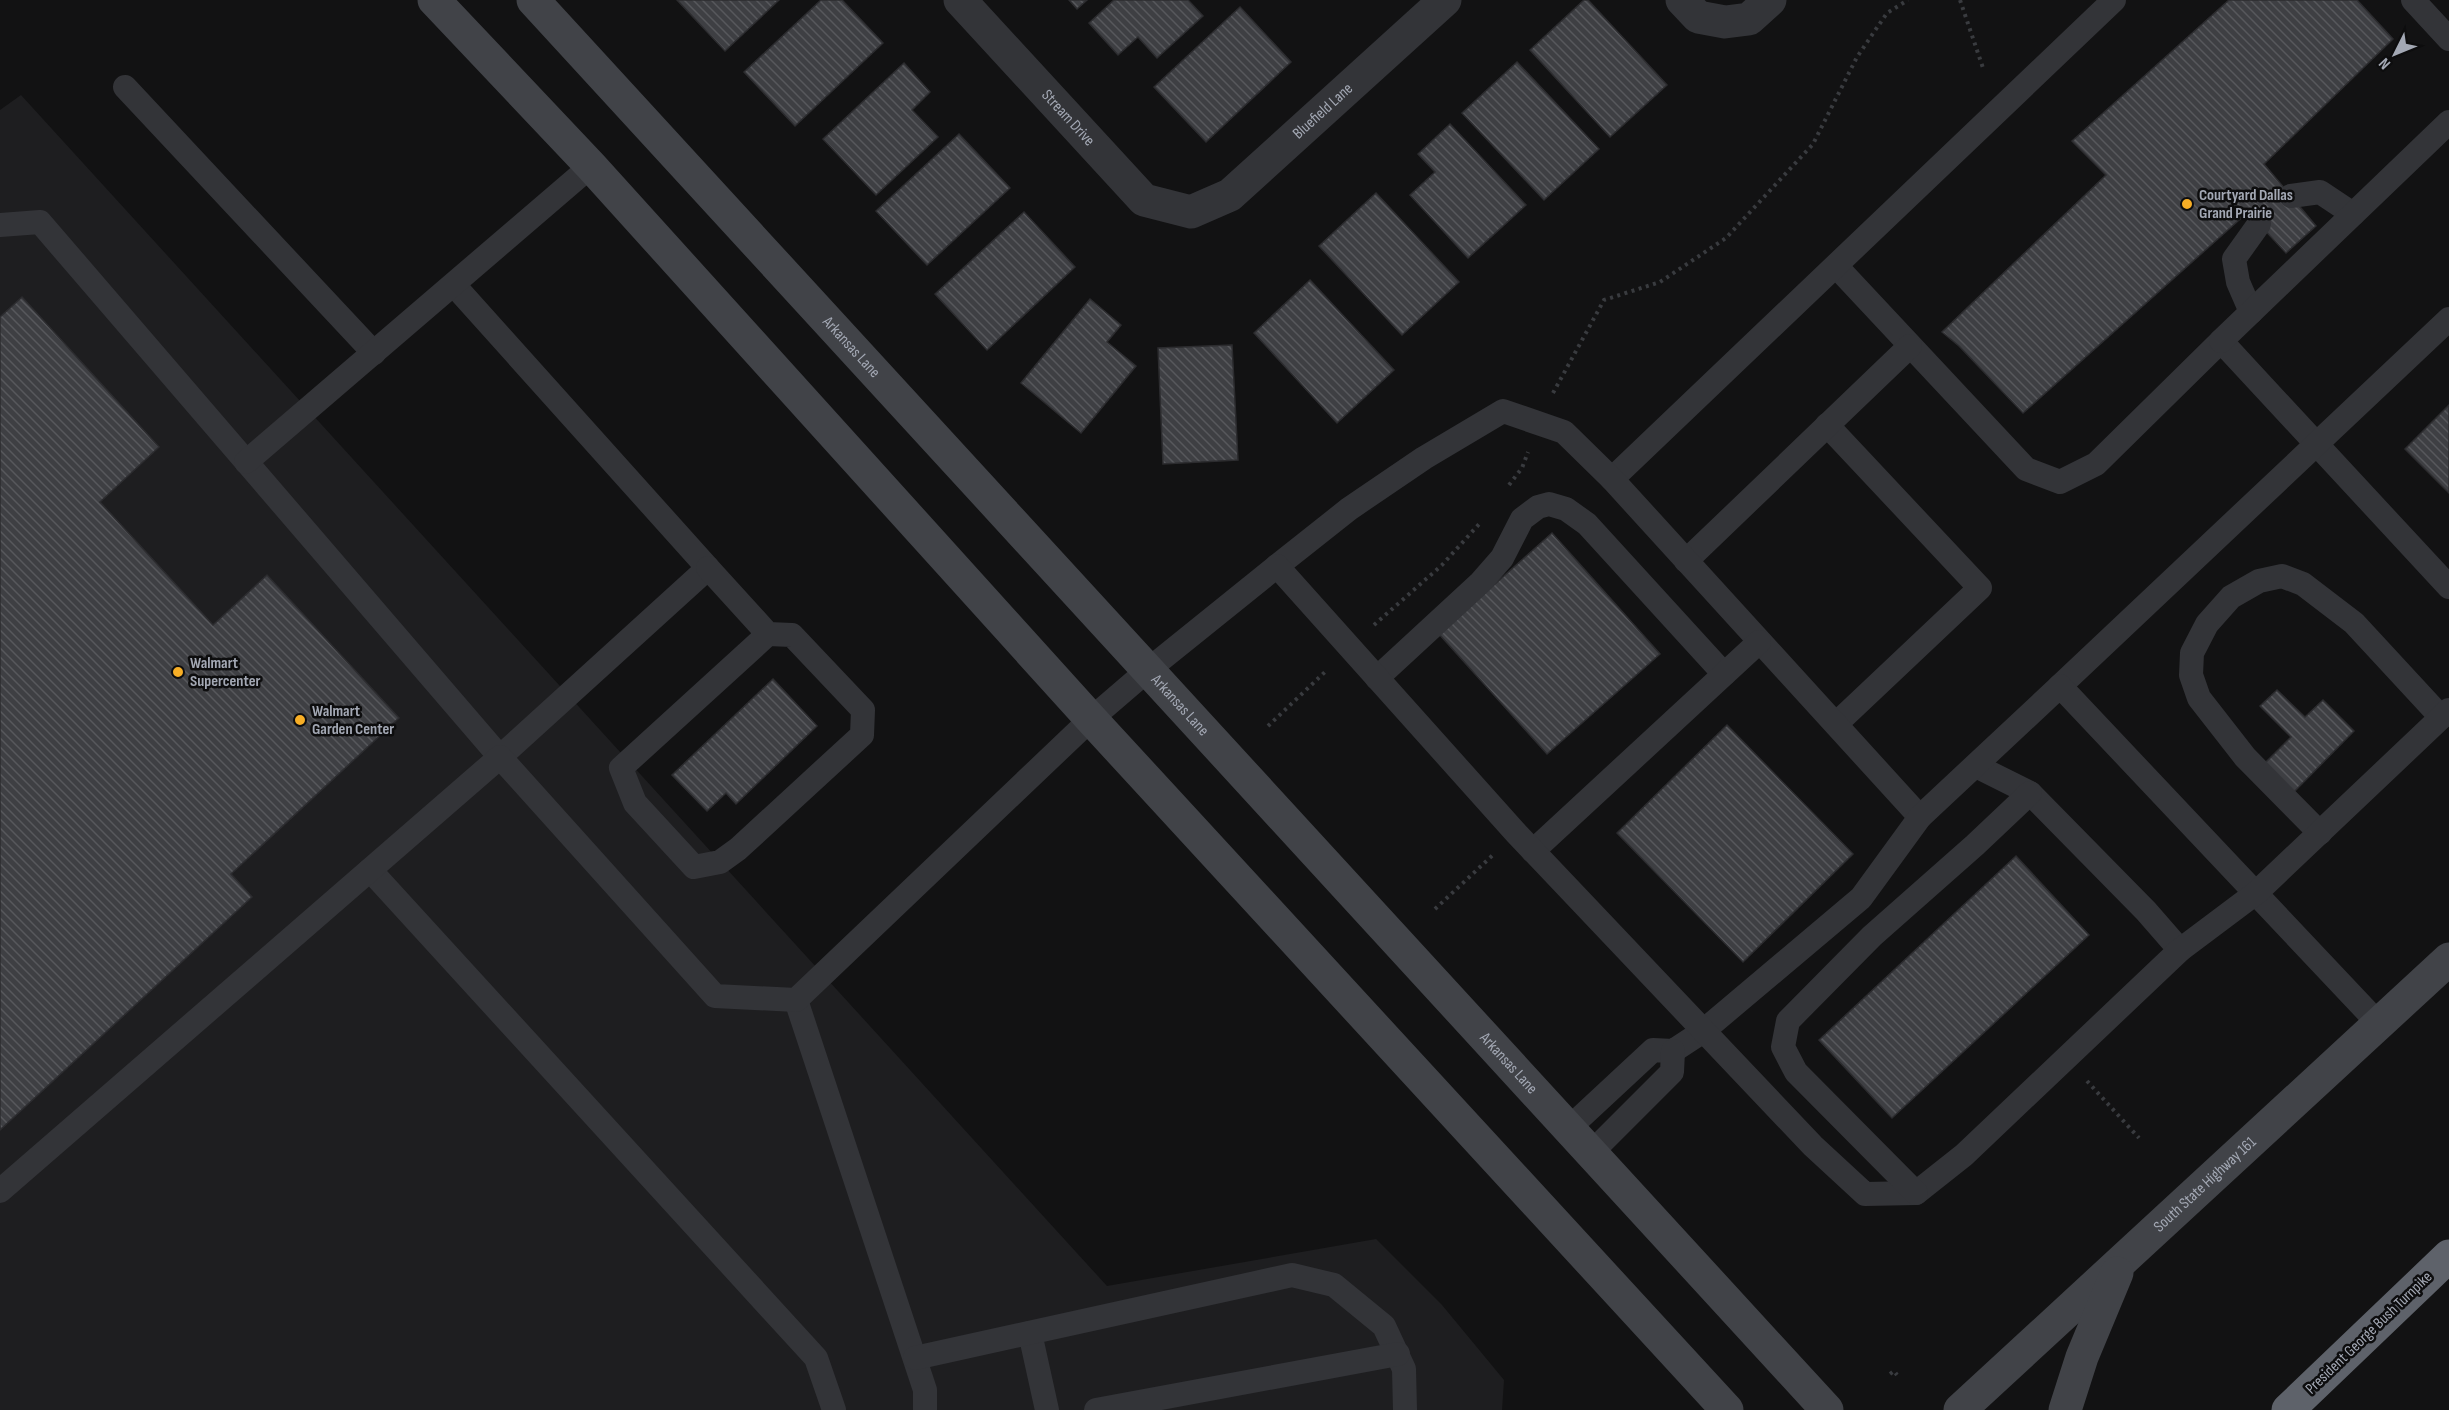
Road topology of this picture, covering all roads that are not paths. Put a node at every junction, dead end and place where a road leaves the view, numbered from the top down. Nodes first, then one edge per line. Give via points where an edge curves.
1 (434, 0) edge
2 (533, 0) edge
3 (960, 0) edge
4 (1445, 0) edge
5 (1682, 0) edge
6 (1770, 0) edge
7 (2114, 0) edge
8 (2413, 0) edge
9 (2449, 39) edge
10 (125, 87) dead end
11 (2449, 122) edge
12 (591, 166) junction
13 (2291, 196) dead end
14 (1191, 212) joint
15 (2353, 214) junction
16 (2259, 224) dead end
17 (0, 225) edge
18 (1836, 266) junction
19 (454, 285) junction
20 (2251, 312) junction
21 (2449, 319) edge
22 (2221, 341) junction
23 (1910, 346) junction
24 (374, 353) junction
25 (1827, 425) junction
26 (2315, 445) junction
27 (246, 462) junction
28 (1612, 479) junction
29 (1686, 561) junction
30 (1276, 566) junction
31 (708, 568) junction
32 (2449, 587) edge
33 (768, 634) junction
34 (1759, 642) junction
35 (1148, 670) junction
36 (1724, 674) junction
37 (1377, 678) junction
38 (2060, 686) junction
39 (2445, 713) edge
40 (1091, 719) junction
41 (1836, 724) junction
42 (500, 757) junction
43 (1976, 765) junction
44 (2030, 793) junction
45 (1920, 817) junction
46 (2320, 833) junction
47 (1533, 851) junction
48 (370, 870) junction
49 (2256, 893) junction
50 (2180, 950) junction
51 (2449, 959) edge
52 (796, 1000) junction
53 (2379, 1024) junction
54 (1702, 1032) junction
55 (1673, 1051) junction
56 (1568, 1129) junction
57 (1592, 1153) junction
58 (0, 1191) edge
59 (1916, 1193) junction
60 (2449, 1257) edge
61 (2121, 1263) junction
62 (1030, 1333) junction
63 (1398, 1354) junction
64 (915, 1358) junction
65 (834, 1410) edge
66 (925, 1410) edge
67 (1047, 1410) edge
68 (1096, 1410) edge
69 (1405, 1410) edge
70 (1727, 1410) edge
71 (1827, 1410) edge
72 (1960, 1410) edge
73 (2065, 1410) edge
74 (2288, 1410) edge

1 - 12 main road
2 - 35 main road, Arkansas Lane
3 - 14 street, Stream Drive via 1144,200
4 - 14 street, Bluefield Lane via 1230,195
5 - 6 street via 1698,17 1725,22 1749,19
7 - 18 lane
8 - 9 lane
10 - 24 lane
11 - 15 lane
12 - 19 lane
12 - 40 main road
13 - 15 lane via 2320,192
15 - 20 lane
16 - 20 lane via 2234,259 2238,282
17 - 27 lane via 40,222
18 - 23 lane
18 - 28 lane
19 - 24 lane
19 - 31 lane
20 - 22 lane
21 - 26 lane
22 - 23 lane via 2096,464 2060,482 2026,468
22 - 26 lane
23 - 25 lane
24 - 27 lane
25 - 29 lane
25 - 41 lane via 1980,588
26 - 32 lane
26 - 38 lane
27 - 42 lane
28 - 29 lane
28 - 30 lane via 1564,432 1503,411 1349,509
29 - 34 lane
30 - 35 lane
30 - 37 lane
31 - 33 lane
31 - 42 lane
33 - 33 lane via 621,768 635,803 694,867 720,862 738,849 862,735 862,710 792,635
34 - 36 lane
34 - 41 lane
35 - 40 lane
35 - 56 main road, Arkansas Lane
36 - 37 lane via 1587,524 1566,509 1549,504 1522,519 1502,558 1481,582
36 - 47 lane
37 - 47 lane
38 - 43 lane
38 - 49 lane
39 - 46 lane
39 - 46 lane via 2354,623 2302,584 2282,576 2259,580 2231,597 2207,624 2192,653 2192,675 2199,698 2245,757
40 - 52 lane
40 - 70 main road
41 - 45 lane
42 - 48 lane
42 - 52 lane via 715,996
43 - 44 lane
43 - 45 lane
44 - 50 lane
44 - 59 lane via 1872,936 1788,1021 1783,1047 1796,1072
45 - 54 lane via 1861,898
46 - 49 lane
47 - 54 lane
48 - 58 lane
48 - 65 lane via 816,1358
49 - 50 lane
49 - 53 lane
50 - 59 lane via 1964,1155
51 - 53 main road, South State Highway 161
52 - 64 lane
53 - 61 main road, South State Highway 161
54 - 55 lane
54 - 59 lane via 1865,1194
55 - 56 lane via 1653,1050
55 - 57 lane via 1672,1072
56 - 57 main road, Arkansas Lane
57 - 71 main road, Arkansas Lane
60 - 74 highway, President George Bush Turnpike
61 - 72 main road, South State Highway 161
61 - 73 main road
62 - 63 lane via 1292,1275 1334,1285 1384,1326
62 - 64 lane
62 - 67 lane
63 - 68 lane
63 - 69 lane via 1404,1370
64 - 66 lane via 925,1390

